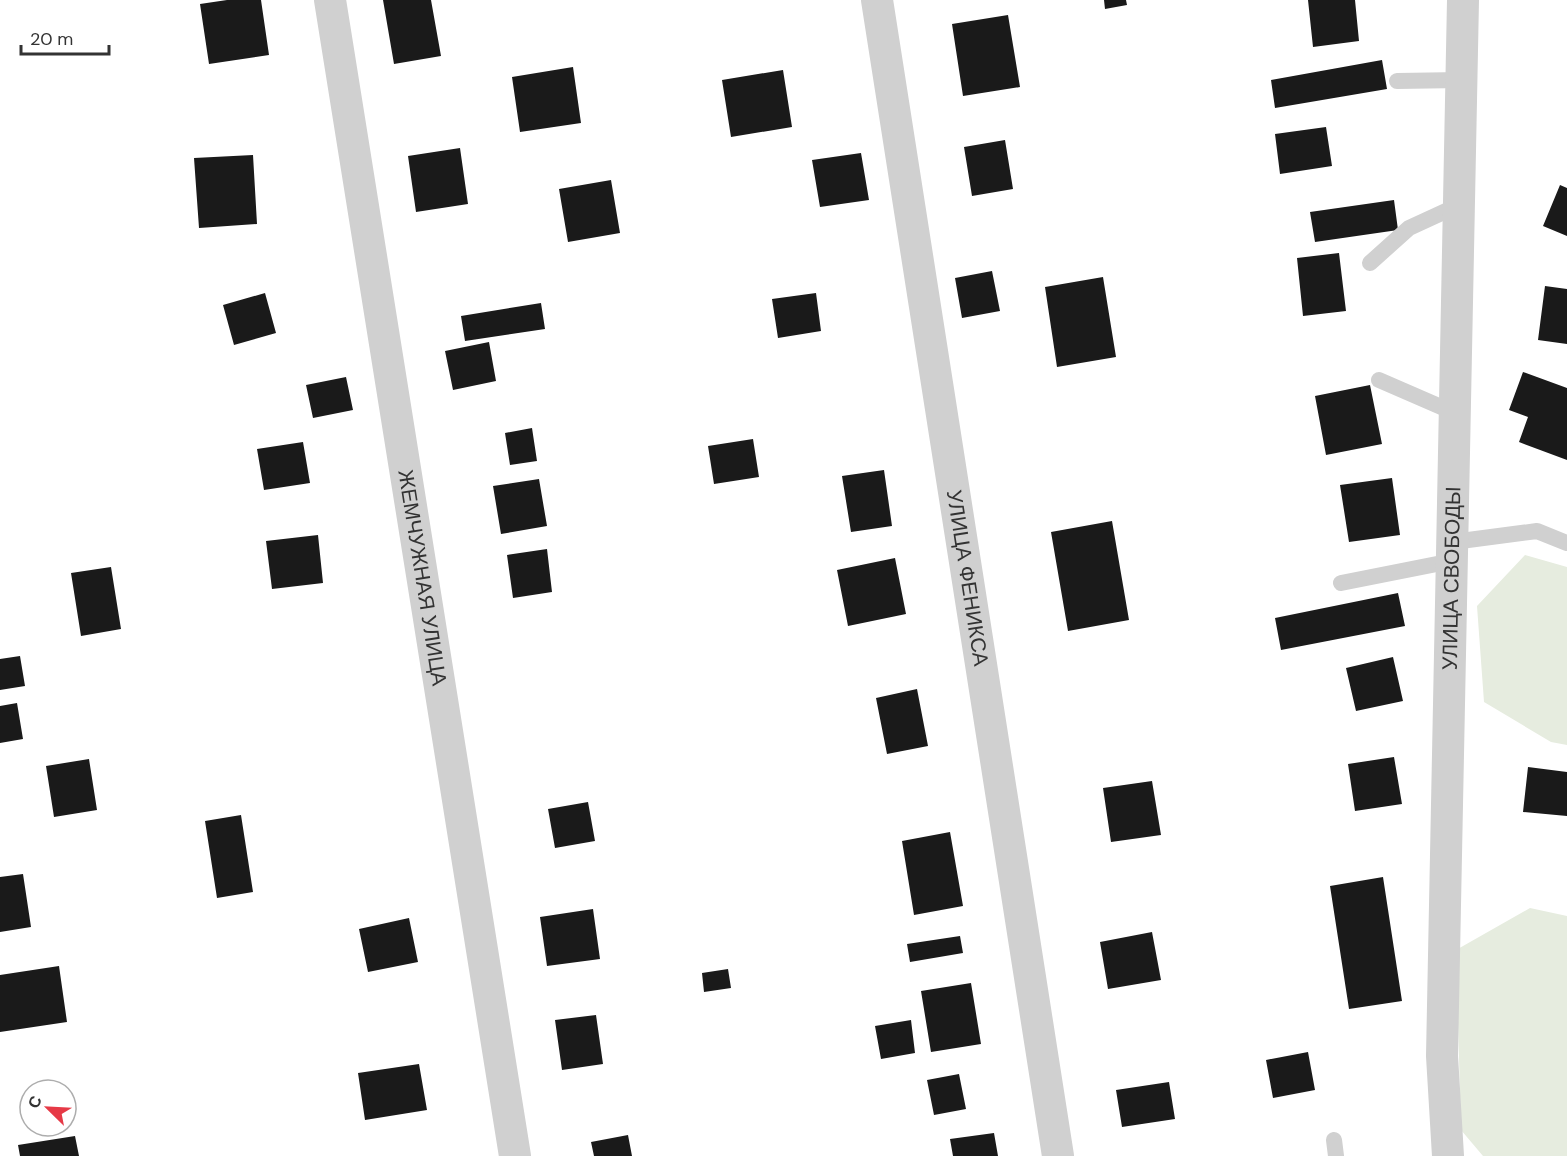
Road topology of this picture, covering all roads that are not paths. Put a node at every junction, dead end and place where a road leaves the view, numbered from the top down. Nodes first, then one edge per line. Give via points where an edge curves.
1 (330, 0) edge
2 (877, 0) edge
3 (1463, 0) edge
4 (1461, 80) junction
5 (1397, 81) dead end
6 (1459, 205) junction
7 (1370, 263) dead end
8 (1379, 380) dead end
9 (1455, 413) junction
10 (1567, 543) edge
11 (1453, 552) junction
12 (1341, 583) dead end
13 (515, 1156) edge
14 (1058, 1156) edge
15 (1448, 1156) edge

1 - 13 street, ЖЕМЧУЖНАЯ УЛИЦА
2 - 14 street, УЛИЦА ФЕНИКСА
3 - 4 street, УЛИЦА СВОБОДЫ
4 - 5 lane
4 - 6 street, УЛИЦА СВОБОДЫ
6 - 7 lane via 1409,228
6 - 9 street, УЛИЦА СВОБОДЫ
8 - 9 lane
9 - 11 street, УЛИЦА СВОБОДЫ
10 - 11 lane via 1537,531
11 - 12 lane
11 - 15 street, УЛИЦА СВОБОДЫ via 1442,1056

